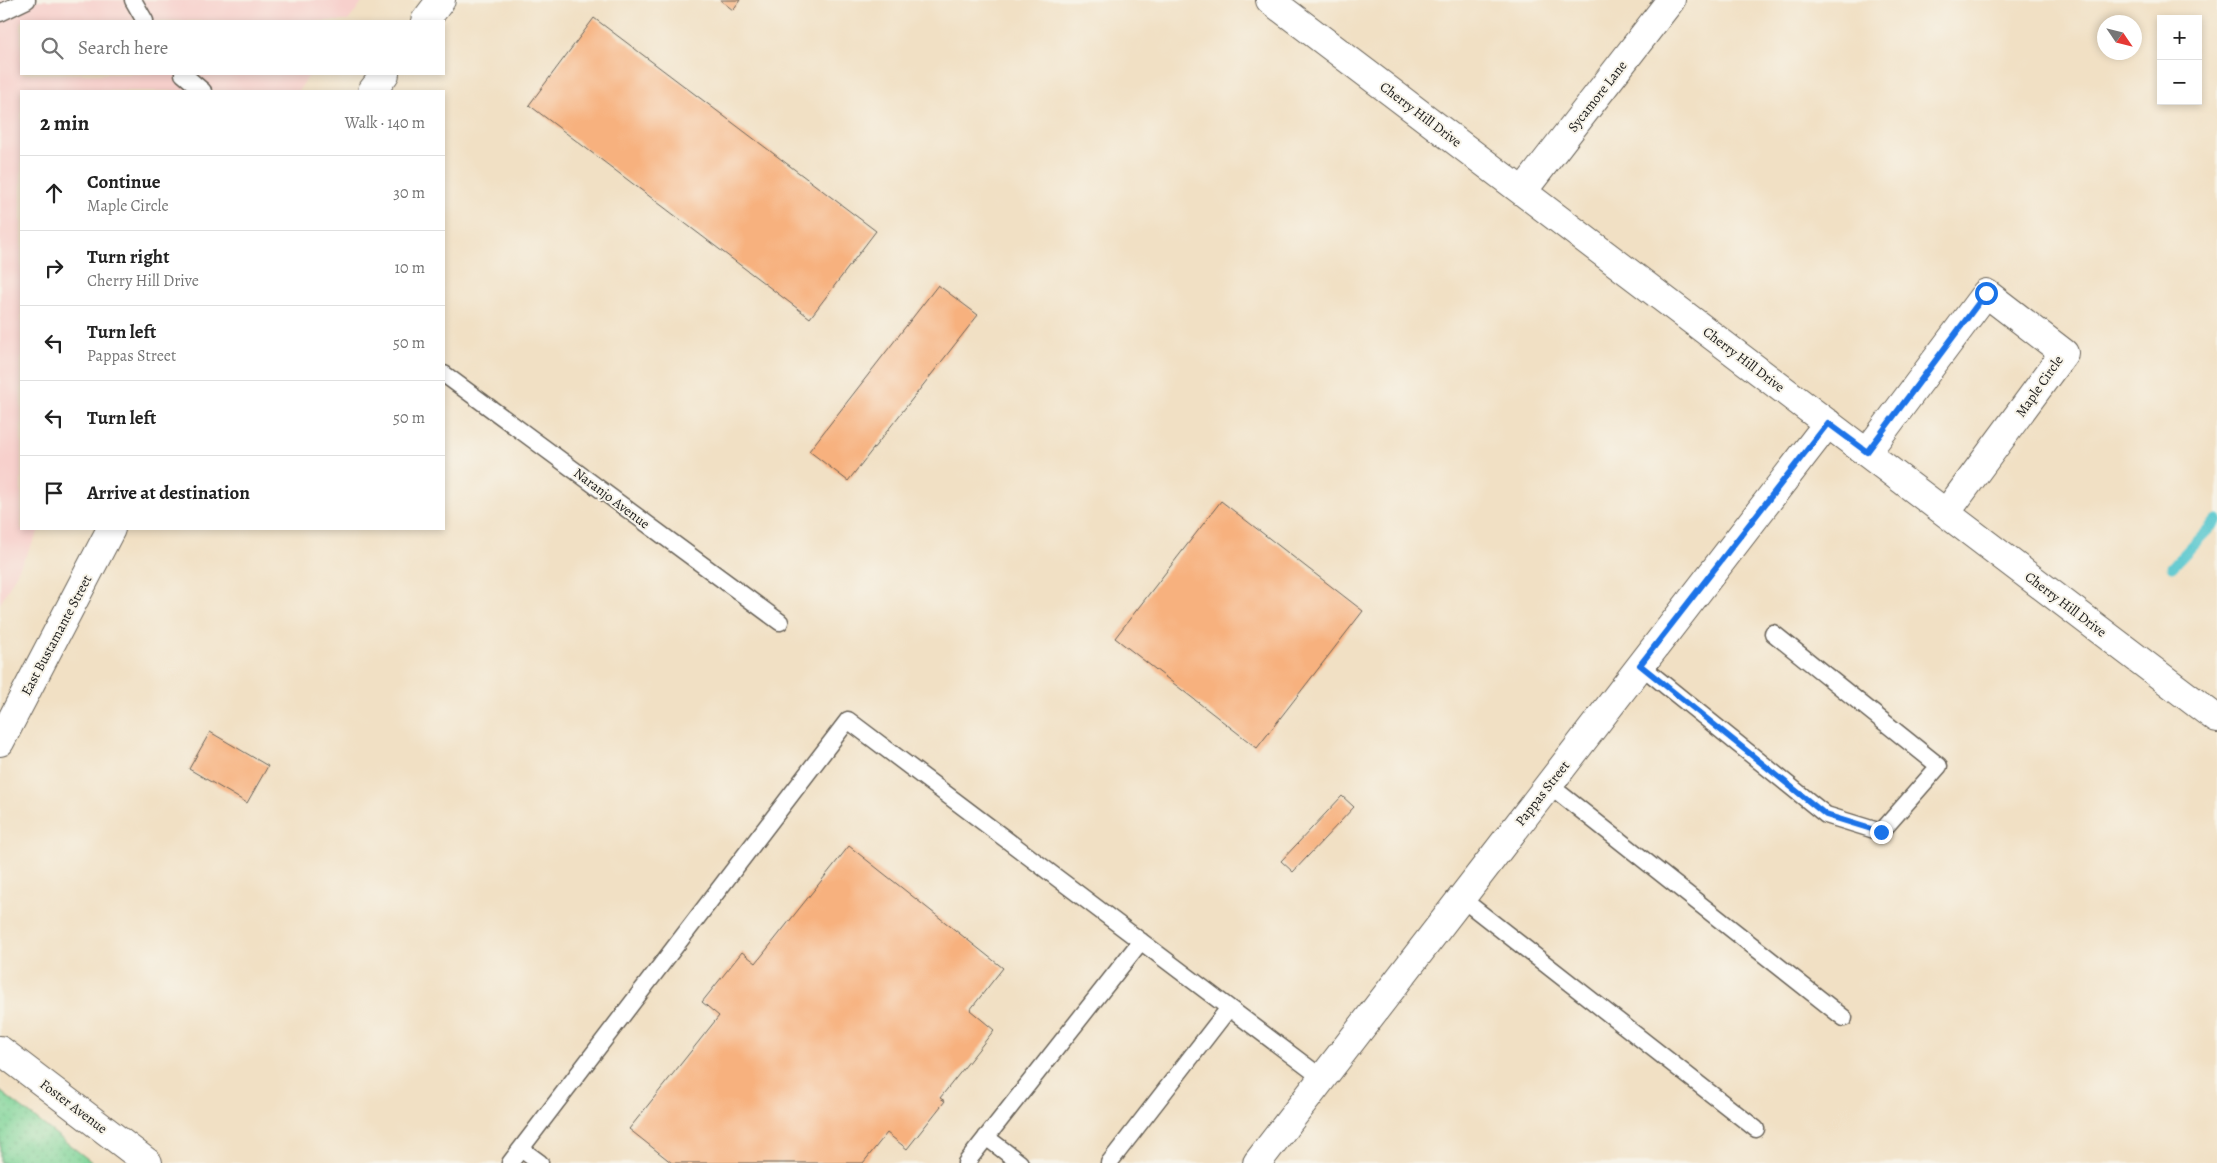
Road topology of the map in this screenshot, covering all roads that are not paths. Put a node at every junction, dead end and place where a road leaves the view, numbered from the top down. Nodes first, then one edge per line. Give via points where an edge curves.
1 (27, 0) edge
2 (133, 0) edge
3 (441, 0) edge
4 (1270, 0) edge
5 (1671, 0) edge
6 (0, 13) edge
7 (145, 20) edge
8 (426, 20) edge
9 (184, 75) edge
10 (384, 75) edge
11 (202, 90) edge
12 (373, 90) edge
13 (1523, 191) junction
14 (445, 375) edge
15 (1828, 423) junction
16 (1867, 452) junction
17 (1946, 512) junction
18 (110, 530) edge
19 (780, 622) dead end
20 (1773, 634) dead end
21 (1640, 665) junction
22 (2217, 719) edge
23 (0, 742) edge
24 (1548, 784) junction
25 (1461, 898) junction
26 (1141, 941) junction
27 (1229, 1008) junction
28 (1844, 1018) dead end
29 (0, 1050) edge
30 (1322, 1078) junction
31 (1756, 1129) dead end
32 (986, 1137) junction
33 (521, 1149) junction
34 (148, 1163) edge
35 (510, 1163) edge
36 (540, 1163) edge
37 (966, 1163) edge
38 (1020, 1163) edge
39 (1109, 1163) edge
40 (1257, 1163) edge

1 - 6 lane
2 - 7 lane
3 - 8 street
4 - 13 street, Cherry Hill Drive
5 - 13 street, Sycamore Lane
9 - 11 lane
10 - 12 street
13 - 15 street, Cherry Hill Drive
14 - 19 lane, Naranjo Avenue
15 - 16 street, Cherry Hill Drive
15 - 21 street, Pappas Street
16 - 17 street, Cherry Hill Drive
16 - 17 street, Maple Circle via 1986,293 1994,299 2064,353
17 - 22 street, Cherry Hill Drive
18 - 23 street, East Bustamante Street
20 - 21 lane via 1940,766 1881,832 1826,815
21 - 24 street, Pappas Street
24 - 25 street, Pappas Street
24 - 28 lane
25 - 30 street, Pappas Street
25 - 31 lane
26 - 27 lane
26 - 32 lane
26 - 33 lane via 848,720
27 - 30 lane
27 - 39 lane
29 - 34 street, Foster Avenue
30 - 40 street, Pappas Street
32 - 37 lane
32 - 38 lane
33 - 35 lane
33 - 36 lane

